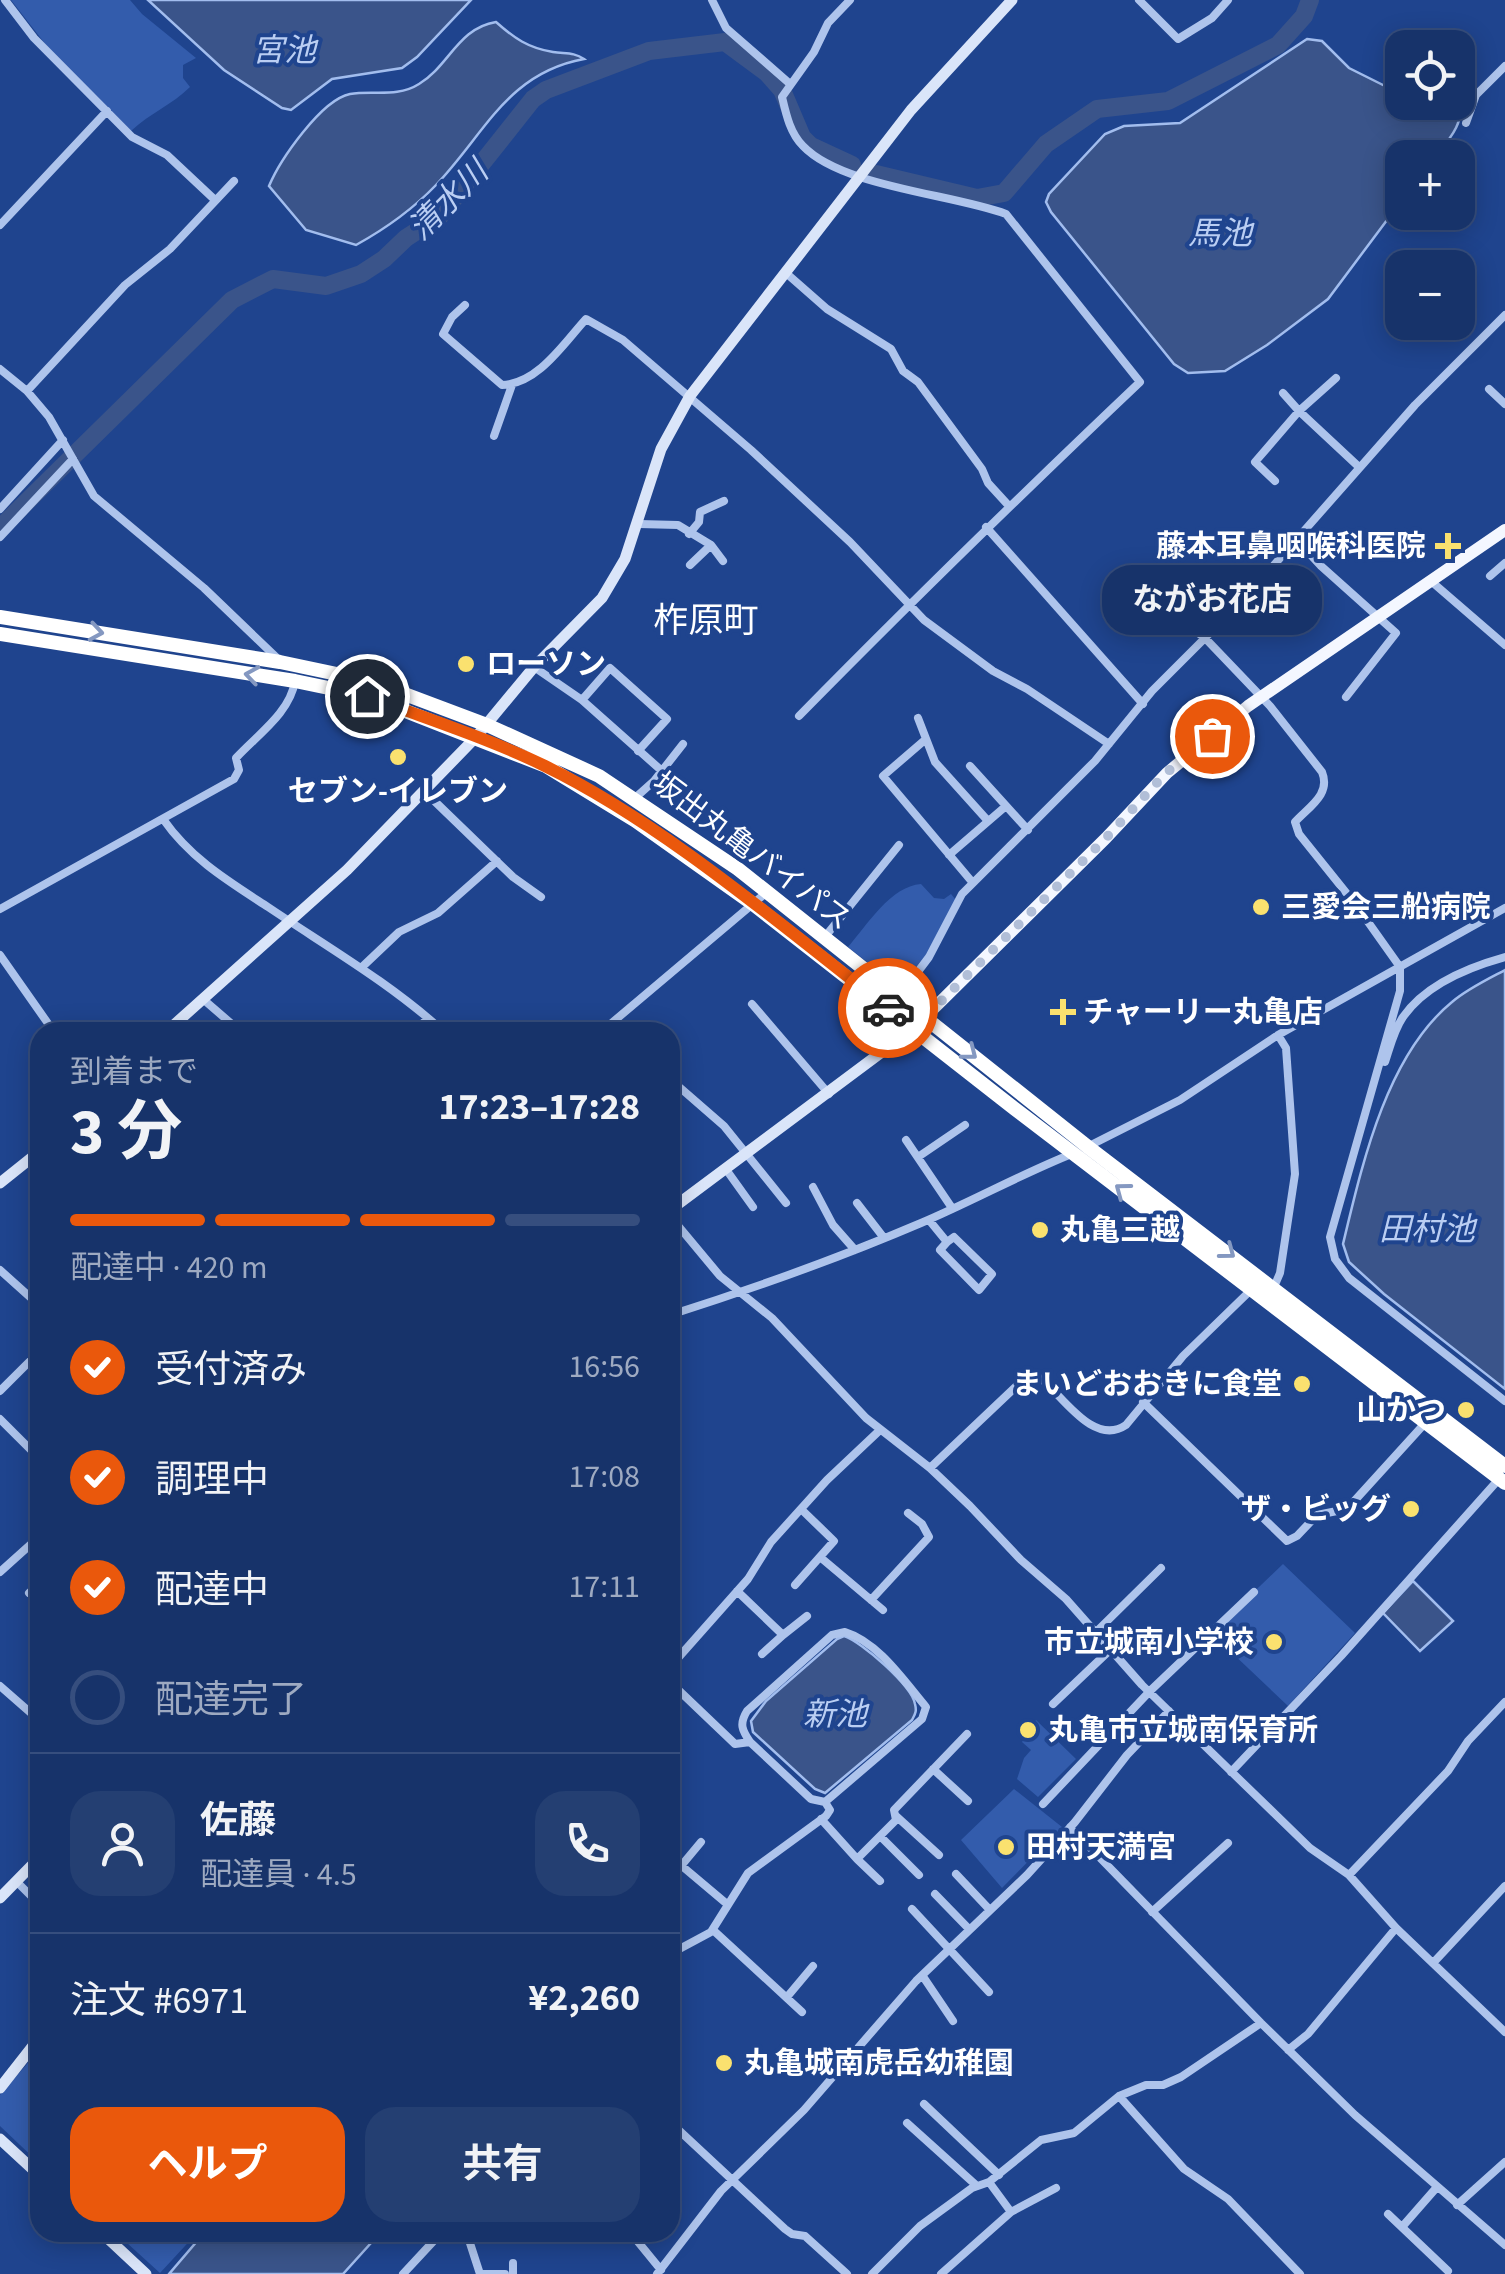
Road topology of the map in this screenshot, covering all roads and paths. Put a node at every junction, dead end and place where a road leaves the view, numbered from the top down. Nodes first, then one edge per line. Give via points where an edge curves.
1 (5, 0) edge
2 (712, 0) edge
3 (850, 0) edge
4 (1012, 0) edge
5 (1139, 0) edge
6 (1228, 0) edge
7 (1505, 66) edge
8 (785, 90) junction
9 (107, 111) junction
10 (1466, 124) dead end
11 (859, 174) junction
12 (234, 181) dead end
13 (215, 200) junction
14 (0, 226) edge
15 (786, 273) junction
16 (465, 305) dead end
17 (1505, 315) edge
18 (0, 369) edge
19 (1336, 378) dead end
20 (512, 385) junction
21 (1489, 389) dead end
22 (27, 392) junction
23 (1283, 393) dead end
24 (690, 396) junction
25 (1505, 404) edge
26 (1299, 411) junction
27 (494, 436) dead end
28 (63, 440) junction
29 (73, 459) junction
30 (1359, 467) junction
31 (1275, 481) dead end
32 (724, 501) dead end
33 (1009, 506) junction
34 (0, 509) edge
35 (638, 524) junction
36 (986, 527) junction
37 (1505, 530) edge
38 (689, 534) junction
39 (0, 537) edge
40 (1297, 540) junction
41 (711, 545) junction
42 (722, 561) dead end
43 (1505, 563) edge
44 (690, 565) dead end
45 (1490, 576) dead end
46 (1432, 582) junction
47 (1135, 587) dead end
48 (908, 604) junction
49 (0, 617) edge
50 (1380, 617) junction
51 (0, 634) edge
52 (1205, 638) junction
53 (1505, 645) edge
54 (280, 662) junction
55 (534, 667) junction
56 (295, 681) junction
57 (1346, 697) dead end
58 (1261, 698) junction
59 (582, 700) junction
60 (1142, 704) junction
61 (799, 716) dead end
62 (918, 718) dead end
63 (487, 725) junction
64 (476, 737) junction
65 (926, 739) junction
66 (682, 744) dead end
67 (1109, 744) junction
68 (638, 751) junction
69 (970, 766) dead end
70 (662, 772) junction
71 (424, 791) junction
72 (635, 798) junction
73 (1006, 806) junction
74 (163, 819) junction
75 (988, 821) junction
76 (1028, 830) junction
77 (899, 845) dead end
78 (949, 855) junction
79 (497, 861) junction
80 (973, 884) junction
81 (767, 892) junction
82 (540, 897) dead end
83 (753, 904) junction
84 (1505, 908) edge
85 (0, 909) edge
86 (292, 923) junction
87 (824, 938) junction
88 (0, 955) edge
89 (1505, 957) edge
90 (1400, 967) junction
91 (361, 968) junction
92 (898, 998) junction
93 (204, 1000) junction
94 (752, 1004) dead end
95 (428, 1018) junction
96 (47, 1022) edge
97 (178, 1022) edge
98 (229, 1022) edge
99 (424, 1022) edge
100 (433, 1022) edge
101 (617, 1022) edge
102 (919, 1023) junction
103 (1278, 1035) junction
104 (680, 1088) edge
105 (828, 1094) junction
106 (1373, 1094) junction
107 (965, 1124) dead end
108 (906, 1140) dead end
109 (1088, 1147) junction
110 (747, 1152) junction
111 (1072, 1153) junction
112 (918, 1157) junction
113 (30, 1159) edge
114 (724, 1168) junction
115 (0, 1183) edge
116 (814, 1187) dead end
117 (786, 1202) dead end
118 (857, 1203) dead end
119 (680, 1205) edge
120 (753, 1207) dead end
121 (952, 1208) junction
122 (929, 1220) junction
123 (680, 1226) edge
124 (884, 1238) junction
125 (947, 1242) junction
126 (855, 1250) junction
127 (0, 1270) edge
128 (1274, 1287) junction
129 (1252, 1289) junction
130 (740, 1292) junction
131 (30, 1297) edge
132 (680, 1312) edge
133 (29, 1362) dead end
134 (0, 1391) edge
135 (1505, 1400) edge
136 (1142, 1402) junction
137 (1430, 1417) junction
138 (0, 1419) edge
139 (880, 1430) junction
140 (30, 1449) edge
141 (930, 1468) junction
142 (1503, 1476) edge
143 (800, 1510) junction
144 (908, 1513) dead end
145 (30, 1545) edge
146 (820, 1557) junction
147 (1160, 1568) dead end
148 (0, 1572) edge
149 (795, 1585) dead end
150 (737, 1591) junction
151 (1254, 1592) dead end
152 (871, 1600) junction
153 (883, 1610) dead end
154 (807, 1616) dead end
155 (1095, 1633) junction
156 (783, 1635) junction
157 (1110, 1650) junction
158 (762, 1654) dead end
159 (680, 1656) edge
160 (0, 1686) edge
161 (1150, 1691) junction
162 (680, 1692) edge
163 (1505, 1702) edge
164 (1053, 1704) dead end
165 (1169, 1712) junction
166 (30, 1713) edge
167 (967, 1734) dead end
168 (750, 1742) junction
169 (933, 1770) junction
170 (1231, 1772) junction
171 (968, 1801) dead end
172 (826, 1802) junction
173 (1043, 1804) dead end
174 (896, 1816) junction
175 (821, 1819) junction
176 (1070, 1827) junction
177 (880, 1836) junction
178 (701, 1842) dead end
179 (1228, 1843) dead end
180 (939, 1856) dead end
181 (857, 1859) junction
182 (681, 1866) joint
183 (30, 1868) edge
184 (956, 1874) dead end
185 (919, 1875) dead end
186 (1349, 1875) junction
187 (16, 1881) junction
188 (880, 1881) dead end
189 (1505, 1886) edge
190 (30, 1894) edge
191 (935, 1894) dead end
192 (0, 1898) edge
193 (726, 1904) junction
194 (912, 1909) dead end
195 (989, 1909) junction
196 (1152, 1912) junction
197 (1396, 1928) junction
198 (969, 1929) junction
199 (713, 1930) junction
200 (680, 1949) edge
201 (948, 1950) junction
202 (1434, 1962) junction
203 (813, 1966) dead end
204 (922, 1975) junction
205 (989, 1992) dead end
206 (787, 1997) junction
207 (802, 2012) dead end
208 (953, 2021) dead end
209 (1261, 2024) junction
210 (1505, 2032) edge
211 (30, 2050) edge
212 (1288, 2050) junction
213 (0, 2088) edge
214 (1119, 2096) junction
215 (924, 2104) dead end
216 (907, 2123) dead end
217 (680, 2131) edge
218 (0, 2139) edge
219 (1505, 2162) edge
220 (30, 2167) edge
221 (999, 2175) junction
222 (734, 2179) junction
223 (989, 2182) junction
224 (977, 2186) junction
225 (1056, 2188) dead end
226 (1437, 2188) junction
227 (1457, 2204) junction
228 (1011, 2212) junction
229 (1388, 2214) dead end
230 (1402, 2227) junction
231 (112, 2242) edge
232 (433, 2242) edge
233 (468, 2242) edge
234 (637, 2242) edge
235 (1505, 2245) edge
236 (514, 2263) dead end
237 (951, 2265) junction
238 (1448, 2271) dead end
239 (659, 2272) edge
240 (146, 2274) edge
241 (403, 2274) edge
242 (481, 2274) edge
243 (509, 2274) edge
244 (847, 2274) edge
245 (872, 2274) edge
246 (942, 2274) edge
247 (960, 2274) edge
248 (1300, 2274) edge

1 - 9 street
2 - 8 street via 726,28
3 - 8 street
4 - 11 street
5 - 6 street via 1178,39
7 - 10 street via 1476,95
8 - 11 street via 786,114 801,144
9 - 13 street
9 - 14 street
11 - 15 street
11 - 33 street via 1006,214 1140,382
12 - 13 street
13 - 22 street via 115,294
15 - 24 street
15 - 33 street via 827,309 891,349
16 - 20 street via 442,334 494,381
17 - 30 street
18 - 22 street
19 - 26 street
20 - 24 street via 548,364 586,319 623,340
20 - 27 street
21 - 25 street
22 - 28 street
23 - 26 street
24 - 35 street via 662,449
24 - 48 street via 800,494
26 - 30 street
26 - 31 street via 1255,462
28 - 29 street
28 - 34 street
29 - 39 street
29 - 54 street via 94,496
30 - 40 street
32 - 38 street via 700,512
33 - 36 street
35 - 38 street via 678,525
35 - 55 street via 602,598
36 - 48 street
36 - 60 street
37 - 46 main road
38 - 41 street
40 - 50 street
40 - 52 street
41 - 42 street
41 - 44 street
43 - 45 street
46 - 50 main road
46 - 53 street
47 - 52 street
48 - 61 street
48 - 67 street via 993,672
49 -> 54 highway, 坂出丸亀バイパス
50 - 57 street via 1396,633
50 - 58 main road
56 -> 51 highway, 坂出丸亀バイパス
52 - 58 street
52 - 60 street
54 - 63 highway, 坂出丸亀バイパス via 370,680
55 - 59 street
55 - 63 street
56 - 64 highway, 坂出丸亀バイパス via 367,696
56 - 74 street via 273,721 236,758 240,770 234,779
58 - 90 street via 1327,783 1295,822 1299,834
58 - 102 main road via 1166,773
59 - 68 street
59 - 68 street via 610,668 667,719
60 - 67 street
62 - 65 street
63 - 64 street
63 - 72 highway, 坂出丸亀バイパス
64 - 71 street
64 - 83 highway, 坂出丸亀バイパス via 586,789
65 - 75 street via 935,762
65 - 78 street via 883,776
66 - 70 street
67 - 76 street
68 - 70 street
69 - 73 street
70 - 72 street
71 - 79 street
71 - 86 street
72 - 81 highway, 坂出丸亀バイパス
73 - 75 street
73 - 76 street
74 - 85 street
74 - 86 street via 215,874
75 - 78 street
76 - 80 street
77 - 87 street
78 - 80 street
79 - 82 street
79 - 91 street via 438,913 398,932
80 - 92 street
81 - 83 street
81 - 87 highway, 坂出丸亀バイパス
83 - 101 street
83 - 102 highway, 坂出丸亀バイパス
84 - 90 street
86 - 91 street
86 - 93 street
87 - 92 highway, 坂出丸亀バイパス
88 - 96 street
89 - 106 street via 1449,979 1417,1002 1402,1018
90 - 103 street
90 - 106 street
91 - 95 street
92 - 102 highway, 坂出丸亀バイパス
93 - 97 street
93 - 98 street
94 - 105 street
95 - 99 street
95 - 100 street
102 - 105 street
102 -> 109 highway, 坂出丸亀バイパス
102 - 111 highway, 坂出丸亀バイパス
103 - 109 street via 1180,1100
103 - 128 street via 1286,1048 1296,1174
104 - 110 street
105 - 110 street
106 - 135 street via 1334,1218 1335,1259 1349,1278
107 - 112 street
108 - 112 street
109 - 111 street
109 -> 128 highway, 坂出丸亀バイパス
110 - 114 street
110 - 117 street
111 - 121 street
129 -> 111 highway, 坂出丸亀バイパス
112 - 121 street
113 - 115 street
114 - 119 street
114 - 120 street
116 - 126 street
118 - 124 street
121 - 122 street
122 - 124 street
122 - 125 street
123 - 130 street
124 - 126 street
125 - 125 street via 940,1250 979,1290 992,1274 954,1237
126 - 130 street
127 - 131 street
128 - 137 highway, 坂出丸亀バイパス
129 - 136 street
129 - 137 highway, 坂出丸亀バイパス
130 - 132 street
130 - 139 street
133 - 134 street
136 - 137 street via 1287,1541 1317,1515 1347,1509
136 - 141 street via 1117,1431 1100,1431 1044,1380 1025,1378
137 - 142 highway, 坂出丸亀バイパス
138 - 140 street
139 - 141 street
139 - 143 street
141 - 155 street
142 - 170 street
143 - 146 street via 834,1541
143 - 150 street
144 - 152 street via 930,1537
145 - 148 street
146 - 149 street
146 - 152 street
147 - 155 street
150 - 156 street
150 - 159 street
151 - 161 street
152 - 153 street
154 - 156 street
155 - 157 street
156 - 158 street
157 - 161 street
157 - 164 street
160 - 166 street
161 - 165 street
161 - 173 street
162 - 168 street via 735,1744
163 - 186 street
165 - 170 street
165 - 176 street
167 - 169 street
168 - 172 street via 811,1799
168 - 172 street via 742,1731 747,1711 832,1635 854,1634 926,1707 922,1719
169 - 171 street
169 - 174 street via 894,1810
170 - 186 street via 1310,1848
172 - 175 street via 830,1810
174 - 177 street
174 - 180 street
175 - 181 street
175 - 193 street via 748,1874
176 - 195 street
176 - 196 street
177 - 181 street
177 - 185 street
178 - 182 street
179 - 196 street
181 - 188 street
182 - 193 street
183 - 187 street
184 - 195 street
186 - 197 street
187 - 190 street
187 - 192 street
189 - 202 street
191 - 198 street
193 - 199 street
194 - 201 street
195 - 198 street
196 - 209 street
197 - 202 street
197 - 212 street
198 - 201 street
199 - 200 street
199 - 206 street
201 - 204 street
201 - 205 street
202 - 210 street
203 - 206 street
204 - 208 street
204 - 222 street
206 - 207 street
209 - 212 street
209 - 214 street via 1181,2077
211 - 213 street
212 - 226 street
214 - 221 street via 1074,2133 1041,2140
214 - 248 street via 1184,2169 1228,2199
215 - 221 street
216 - 224 street
217 - 222 street
218 - 220 street
219 - 227 street
221 - 223 street
222 - 239 street
222 - 244 street via 784,2229 806,2236
223 - 224 street
223 - 228 street
224 - 245 street via 920,2226
225 - 228 street
226 - 227 street
226 - 230 street
227 - 235 street
228 - 237 street
229 - 230 street
230 - 238 street
231 - 240 street
232 - 241 street
233 - 242 street
234 - 239 street
236 - 243 street
237 - 246 street
237 - 247 street
242 - 243 street

